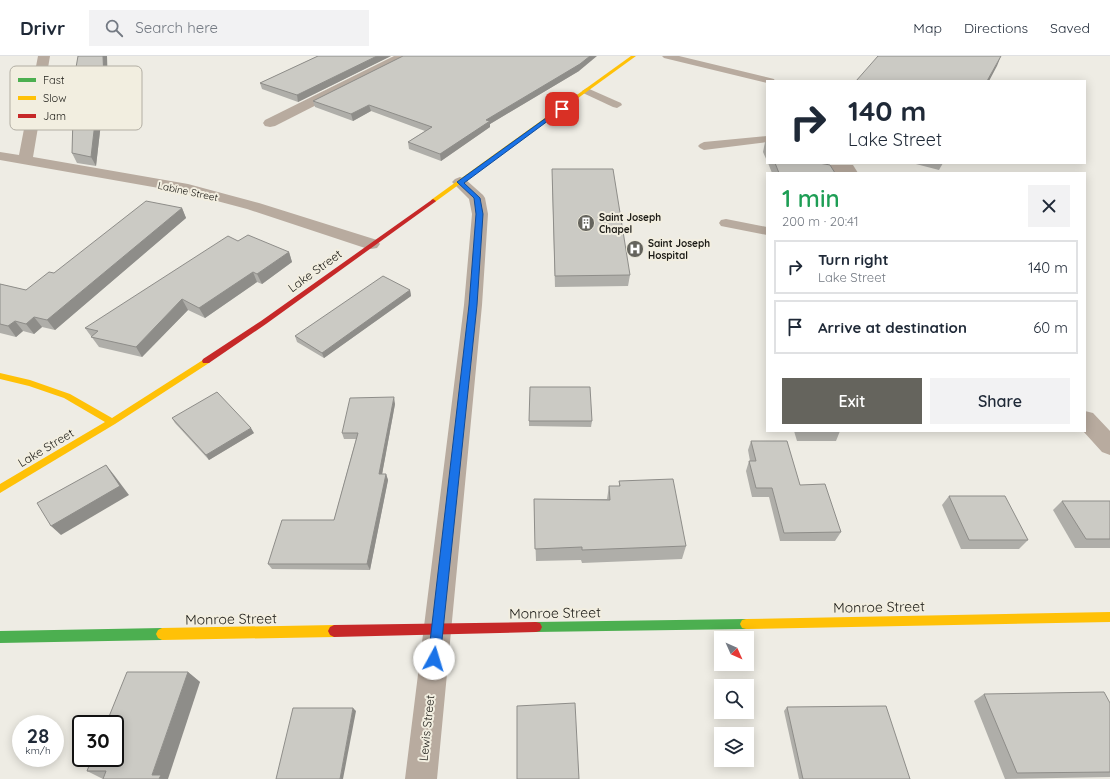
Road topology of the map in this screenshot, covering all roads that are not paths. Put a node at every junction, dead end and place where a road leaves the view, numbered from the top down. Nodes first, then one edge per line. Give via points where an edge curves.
1 (44, 56) edge
2 (403, 56) edge
3 (634, 56) edge
4 (667, 56) edge
5 (701, 56) edge
6 (693, 62) junction
7 (42, 66) edge
8 (766, 80) edge
9 (587, 91) junction
10 (618, 105) dead end
11 (270, 123) dead end
12 (30, 130) edge
13 (766, 139) edge
14 (704, 146) dead end
15 (0, 156) edge
16 (25, 160) junction
17 (818, 164) edge
18 (851, 172) edge
19 (460, 182) junction
20 (726, 223) dead end
21 (766, 231) edge
22 (371, 244) junction
23 (0, 376) edge
24 (1086, 420) edge
25 (112, 422) junction
26 (1110, 446) edge
27 (0, 490) edge
28 (1110, 617) edge
29 (438, 630) junction
30 (0, 637) edge
31 (421, 779) edge

1 - 7 street
2 - 11 street
3 - 9 street, Lake Street
4 - 6 lane
5 - 6 lane
6 - 8 lane
9 - 10 lane
9 - 19 street, Lake Street
12 - 16 street
13 - 14 lane
15 - 16 street, Labine Street
16 - 22 street, Labine Street via 188,189 253,206
17 - 18 lane via 821,169 849,168
19 - 22 street, Lake Street
19 - 29 street, Lewis Street via 477,198 480,214 473,305
20 - 21 lane
22 - 25 street, Lake Street via 243,338
23 - 25 street via 67,396
24 - 26 street
25 - 27 street, Lake Street
28 - 29 street, Monroe Street
29 - 30 street, Monroe Street
29 - 31 street, Lewis Street

